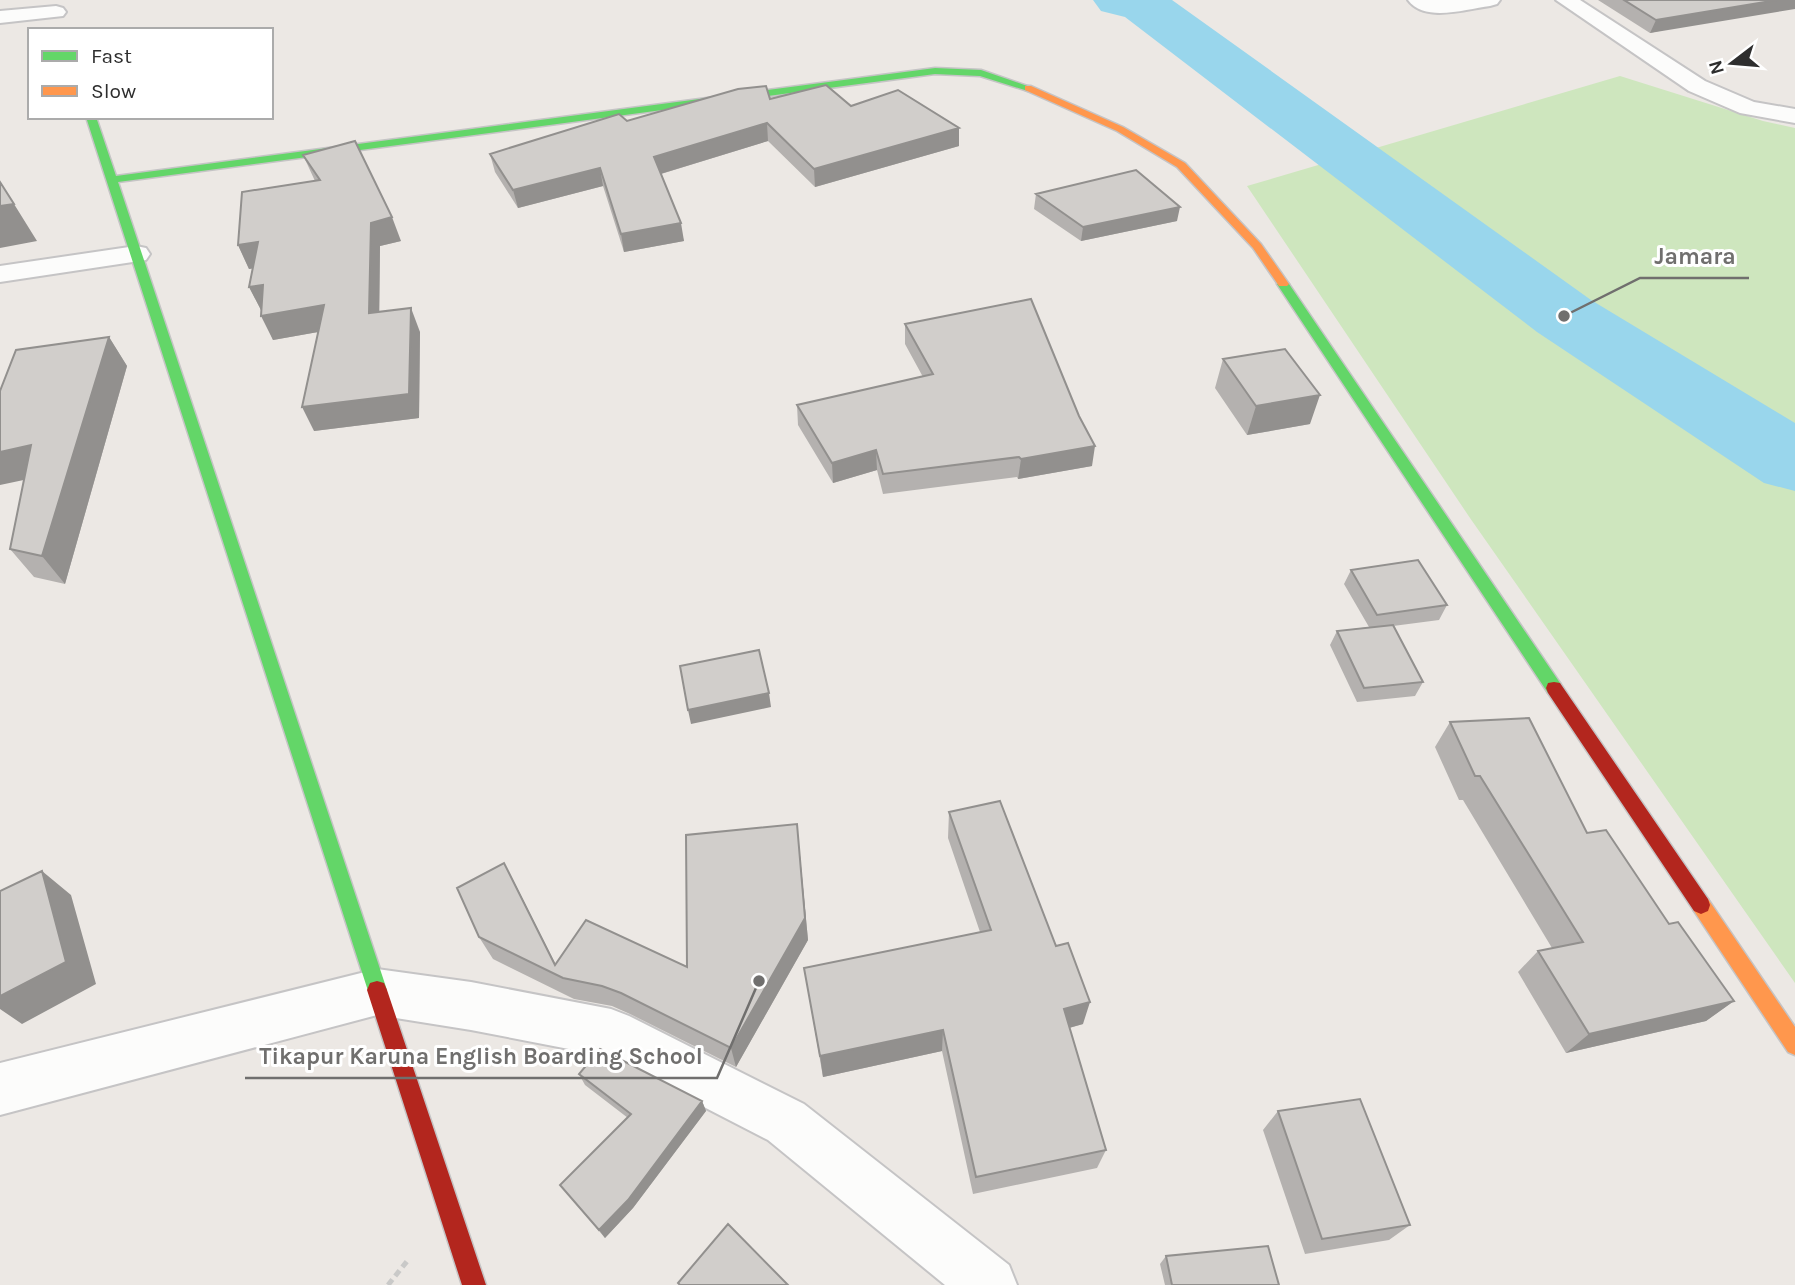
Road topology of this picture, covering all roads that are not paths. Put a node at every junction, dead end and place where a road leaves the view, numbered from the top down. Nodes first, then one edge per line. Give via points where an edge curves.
1 (1418, 0) edge
2 (1490, 0) edge
3 (1566, 0) edge
4 (57, 14) edge
5 (0, 18) edge
6 (1795, 116) edge
7 (92, 119) edge
8 (111, 180) junction
9 (136, 254) junction
10 (0, 274) edge
11 (377, 992) junction
12 (1795, 1045) edge
13 (0, 1088) edge
14 (474, 1285) edge
15 (989, 1285) edge

1 - 2 street via 1432,8
3 - 6 street via 1697,86 1748,108
4 - 5 street
7 - 8 street
8 - 9 street
8 - 12 street via 935,71 981,73 1042,92 1120,129 1181,165 1257,246
9 - 10 street
9 - 11 street
11 - 13 street
11 - 14 street
11 - 15 street via 611,1033 786,1122

